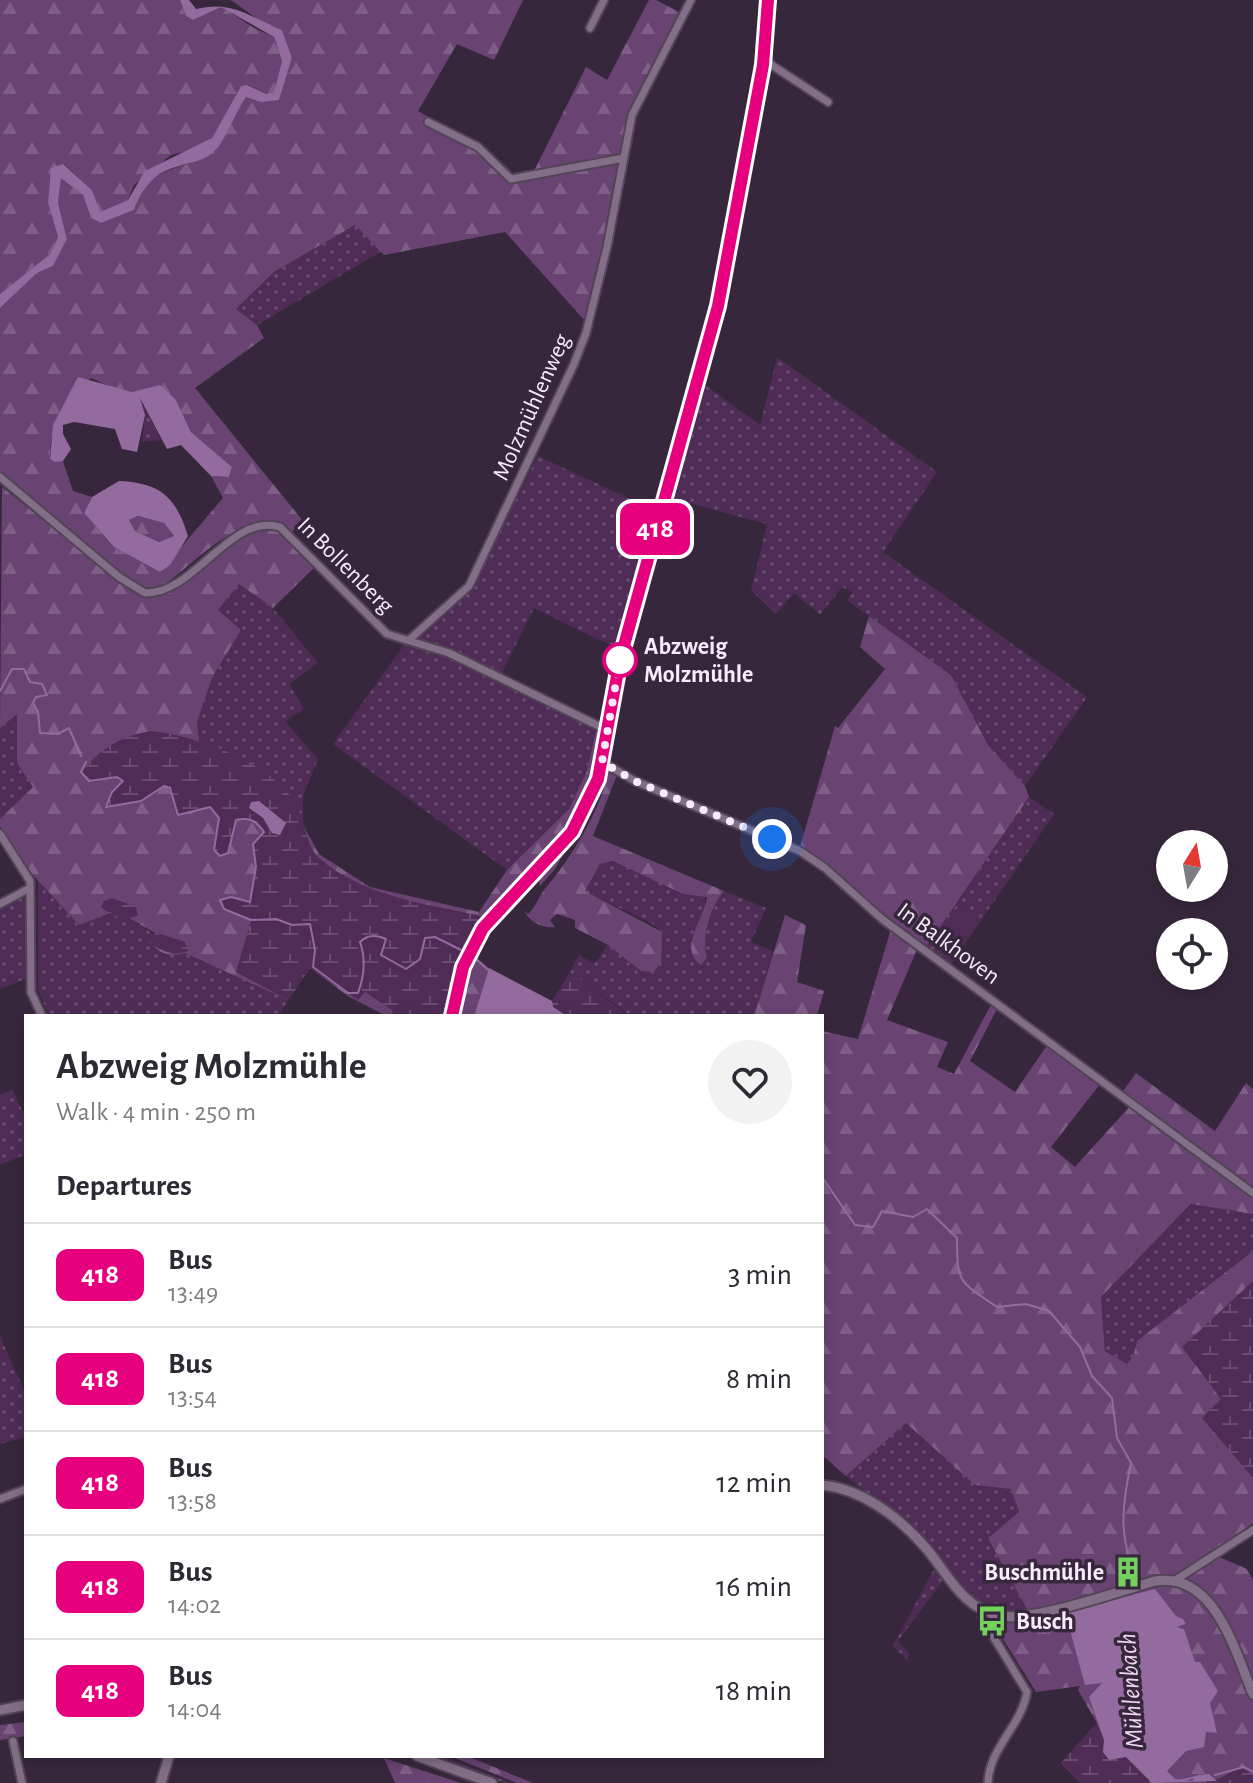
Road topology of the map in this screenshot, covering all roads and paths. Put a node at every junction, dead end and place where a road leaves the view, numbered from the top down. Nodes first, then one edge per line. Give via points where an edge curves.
1 (604, 0) edge
2 (691, 0) edge
3 (768, 0) edge
4 (590, 28) dead end
5 (764, 60) junction
6 (828, 102) dead end
7 (428, 122) dead end
8 (624, 158) junction
9 (0, 477) edge
10 (409, 640) junction
11 (607, 730) junction
12 (602, 762) junction
13 (0, 834) edge
14 (30, 888) junction
15 (0, 904) edge
16 (41, 1014) edge
17 (452, 1014) edge
18 (1253, 1193) edge
19 (824, 1485) edge
20 (24, 1490) edge
21 (0, 1499) edge
22 (1253, 1530) edge
23 (1174, 1581) junction
24 (984, 1611) junction
25 (1001, 1616) junction
26 (993, 1634) junction
27 (1253, 1694) edge
28 (24, 1705) edge
29 (0, 1710) edge
30 (13, 1741) dead end
31 (168, 1758) edge
32 (423, 1758) edge
33 (22, 1783) edge
34 (161, 1783) edge
35 (492, 1783) edge
36 (988, 1783) edge

1 - 4 street
2 - 8 street, Molzmühlenweg via 632,115
3 - 5 main road
5 - 6 street
5 - 11 main road via 718,306 620,660
7 - 8 street via 478,147 511,179
8 - 10 street, Molzmühlenweg via 586,333 574,364 474,579
9 - 10 street, In Bollenberg via 145,593 185,578 249,529 280,527 387,634
10 - 11 street, In Bollenberg via 449,653
11 - 12 main road
12 - 17 main road via 592,797 572,832 497,909 474,942
12 - 18 street, In Balkhoven via 800,851 882,919
13 - 14 street via 27,874
14 - 15 street
14 - 16 street via 31,992
19 - 24 main road via 855,1492 876,1505 926,1547 959,1593
20 - 21 street
22 - 23 street
23 - 25 main road
23 - 27 main road via 1197,1590 1211,1606
24 - 25 main road
24 - 26 street via 982,1618
25 - 26 street
26 - 36 street via 1027,1692 1002,1740
28 - 29 main road
30 - 33 street
31 - 34 main road
32 - 35 main road

